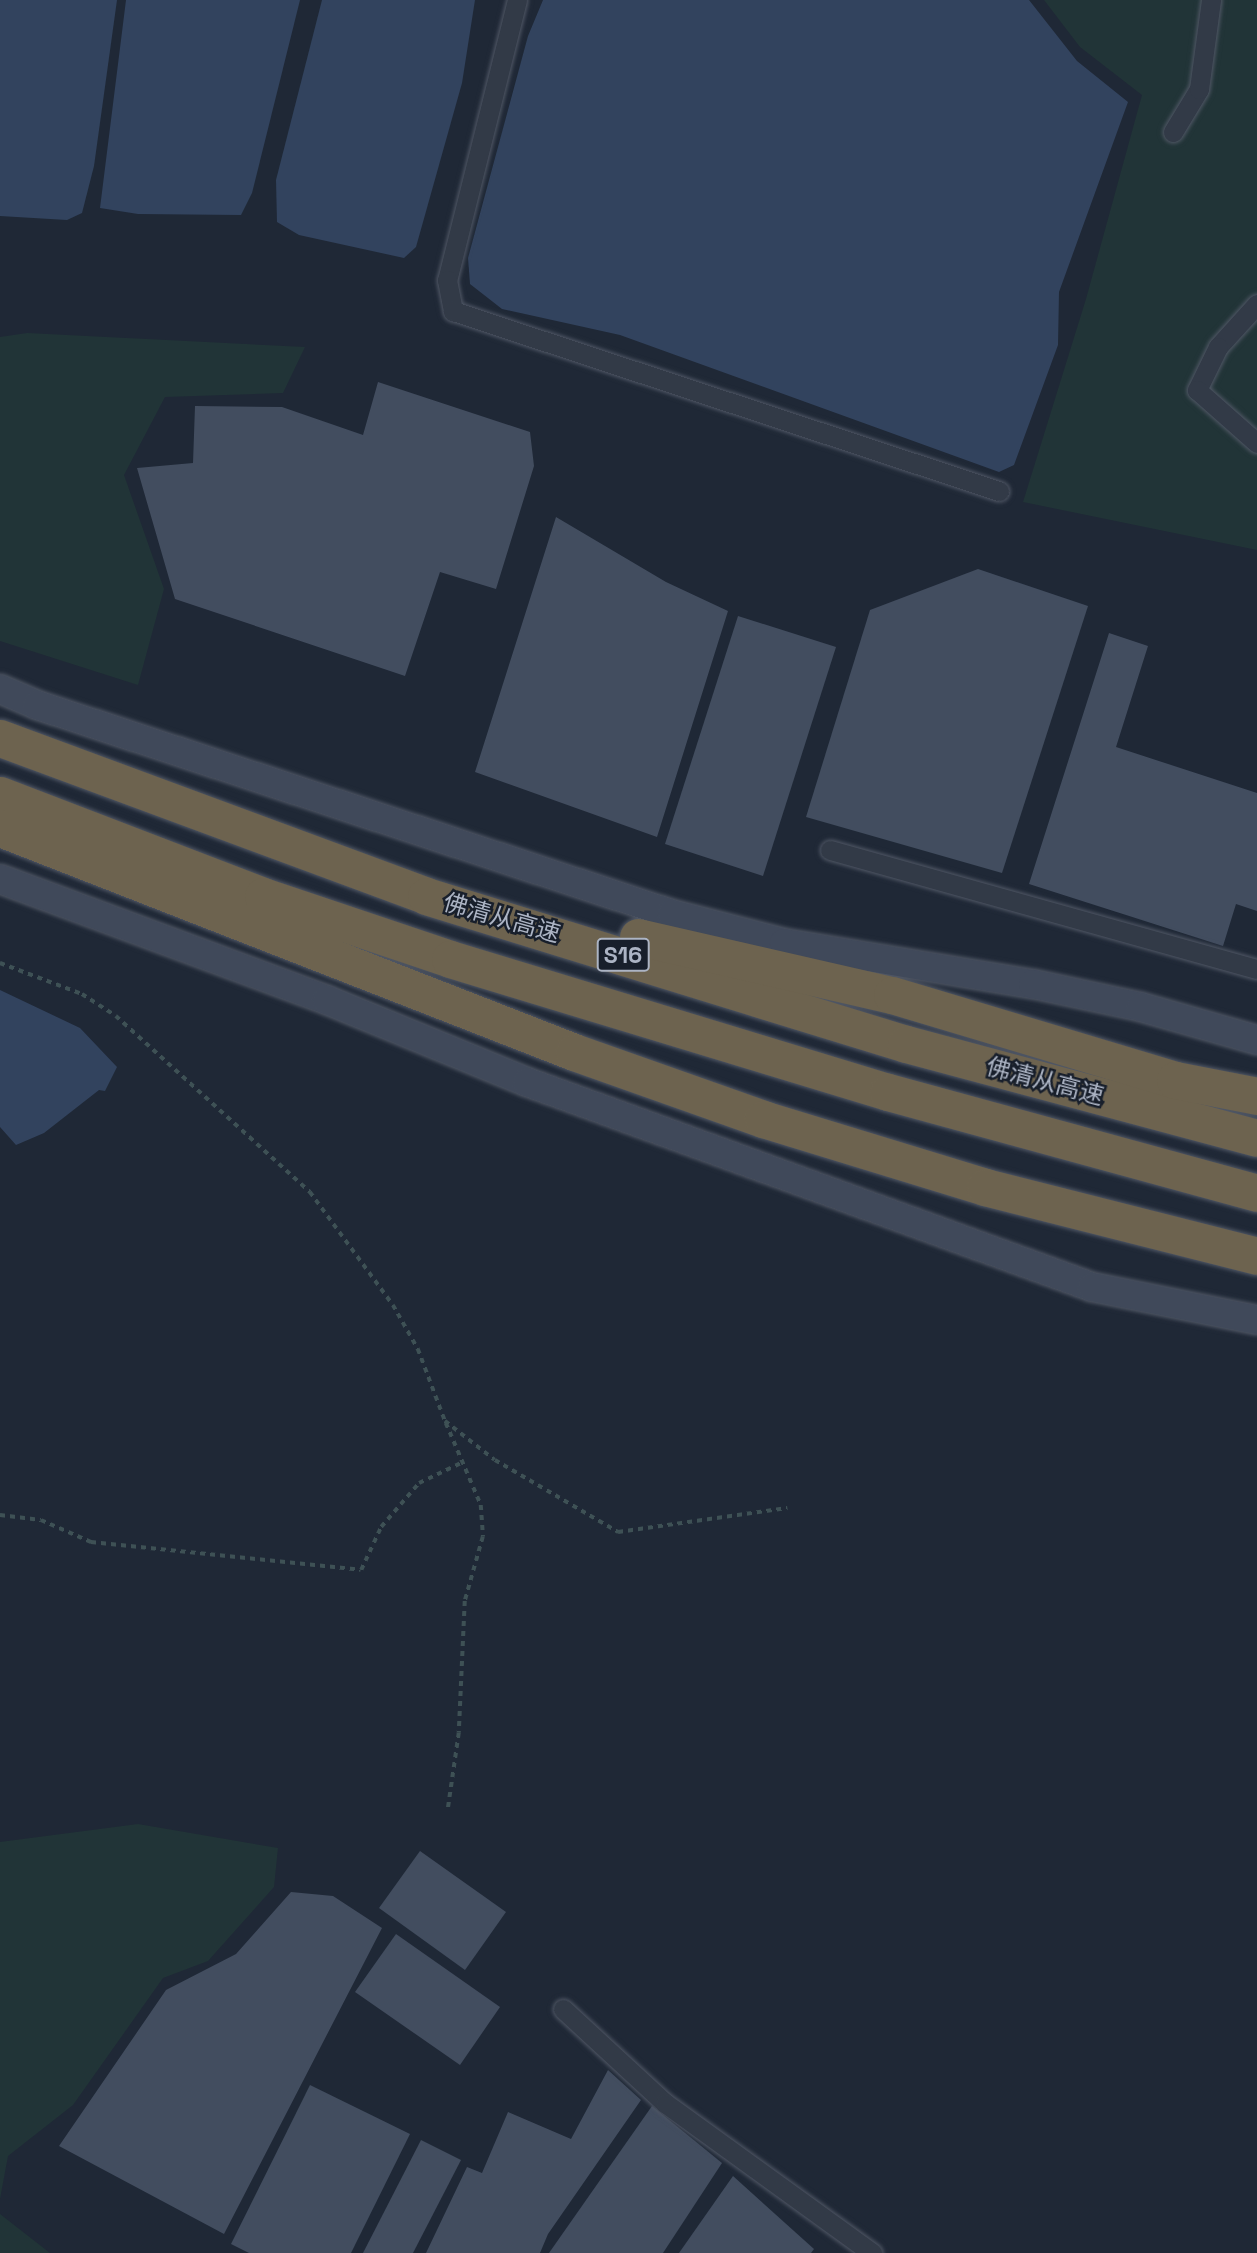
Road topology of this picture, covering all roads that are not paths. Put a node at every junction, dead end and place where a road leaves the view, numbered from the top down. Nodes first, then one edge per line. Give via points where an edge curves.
1 (517, 0) edge
2 (1211, 0) edge
3 (1173, 132) dead end
4 (1257, 304) edge
5 (1257, 443) edge
6 (999, 491) dead end
7 (0, 689) edge
8 (0, 738) edge
9 (0, 795) edge
10 (0, 828) edge
11 (830, 850) dead end
12 (362, 875) junction
13 (0, 879) edge
14 (1257, 970) edge
15 (1257, 1040) edge
16 (1257, 1096) edge
17 (1257, 1138) edge
18 (1257, 1193) edge
19 (1257, 1256) edge
20 (1257, 1320) edge
21 (563, 2009) dead end
22 (872, 2253) edge

1 - 6 street via 447,280 453,311
2 - 3 street via 1199,89
4 - 5 street via 1219,347 1197,390
7 - 15 main road via 672,914 784,943 1114,1001
8 - 12 highway, 佛清从高速 / S16
9 - 18 highway, S16 via 274,900 450,959 888,1092
10 - 19 highway via 574,1052 764,1119 985,1187
11 - 14 street
12 - 16 highway via 449,888 892,995 1175,1080
12 - 17 highway, 佛清从高速 / S16 via 855,1029
13 - 20 main road via 314,995 527,1083 1092,1287
21 - 22 street via 665,2103

